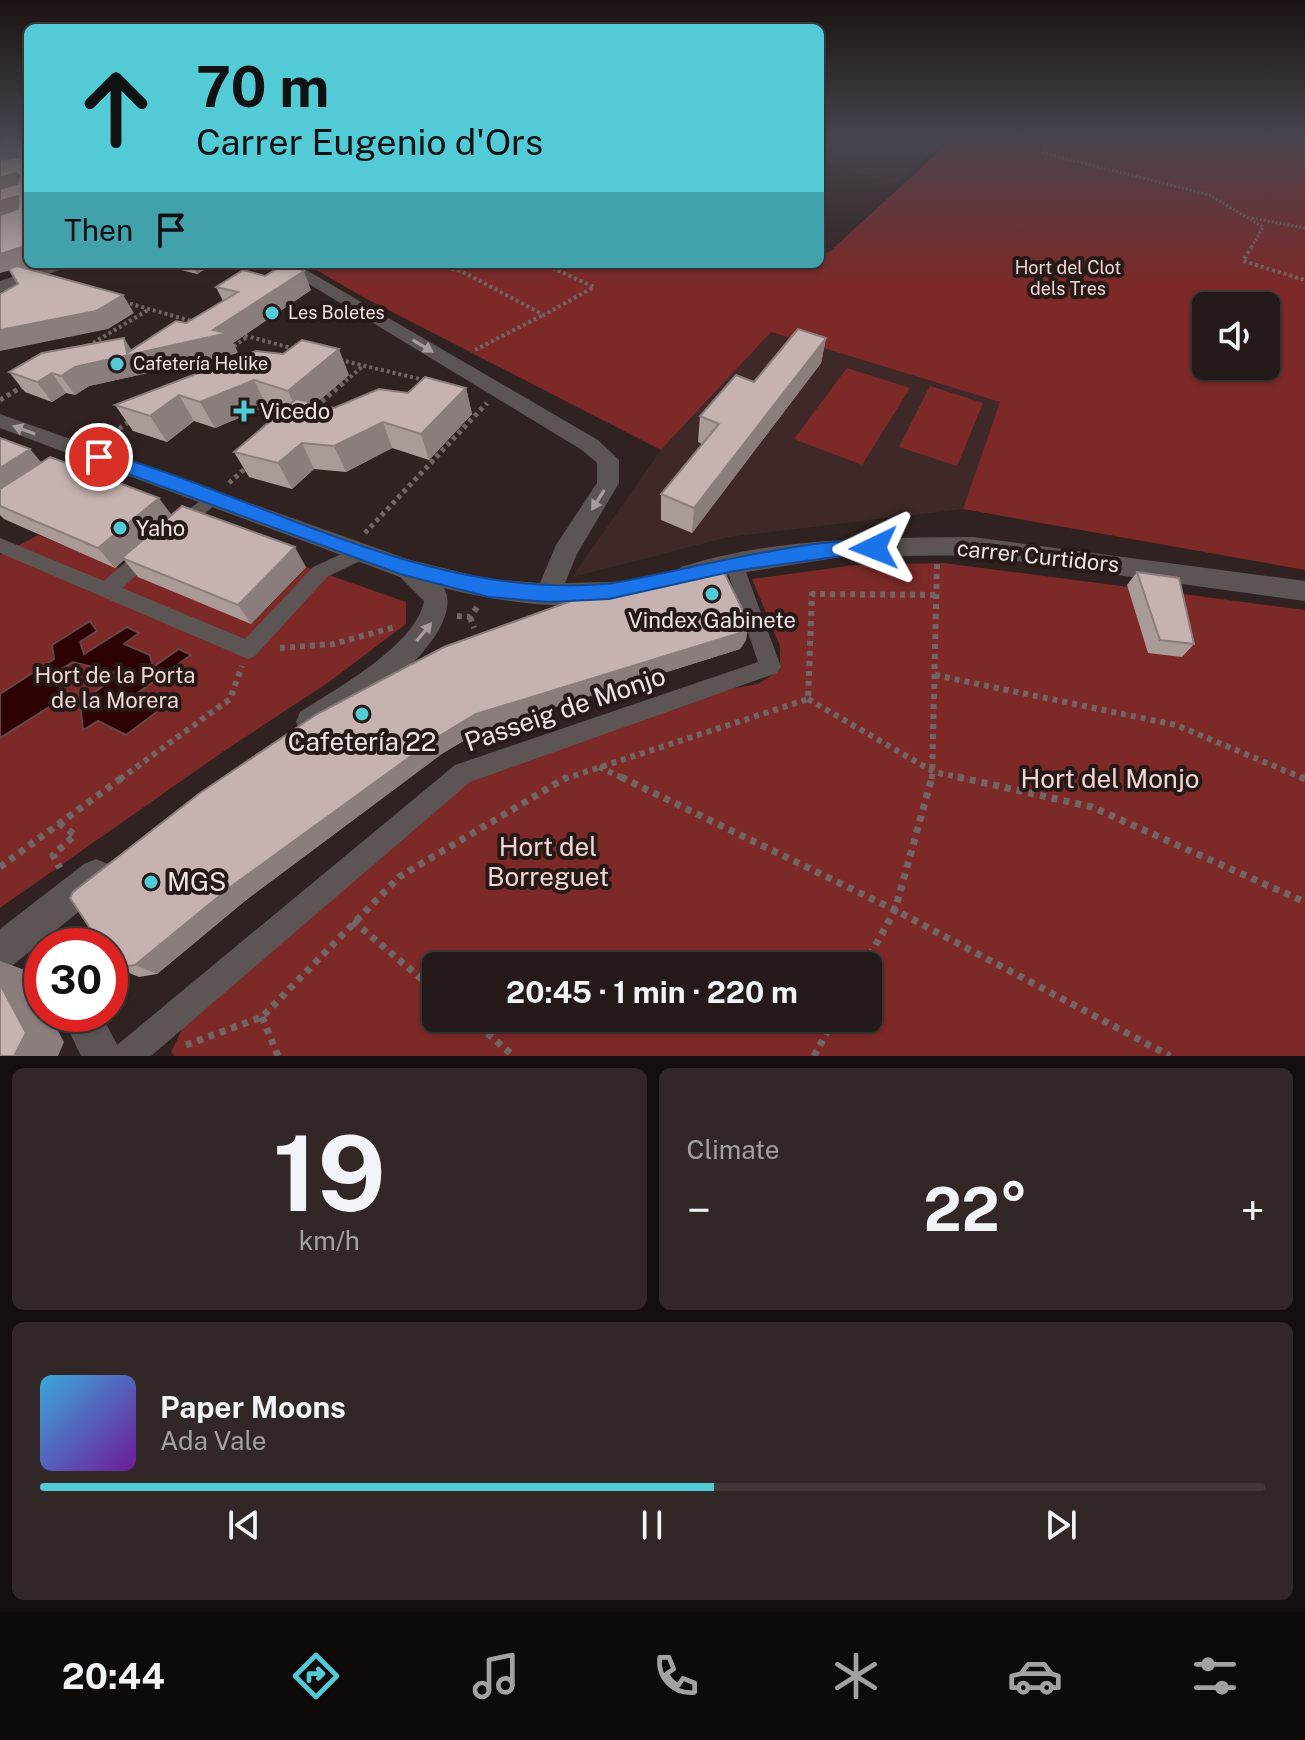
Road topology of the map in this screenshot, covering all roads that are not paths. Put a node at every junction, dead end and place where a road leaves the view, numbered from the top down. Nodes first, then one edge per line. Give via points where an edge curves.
1 (56, 268) edge
2 (291, 268) edge
3 (0, 287) edge
4 (0, 421) edge
5 (212, 498) junction
6 (0, 545) edge
7 (356, 550) junction
8 (734, 564) junction
9 (407, 569) junction
10 (667, 579) edge
11 (639, 585) edge
12 (107, 590) junction
13 (1305, 591) edge
14 (542, 607) junction
15 (439, 653) edge
16 (320, 716) junction
17 (282, 742) edge
18 (121, 857) edge
19 (46, 928) edge
20 (24, 943) edge
21 (0, 952) edge
22 (90, 1032) edge
23 (103, 1056) edge
24 (128, 1056) edge

1 - 3 street
2 -> 14 street via 608,460 608,483 565,552
5 -> 4 street via 80,456
5 - 7 street
5 - 12 street
6 - 12 street
7 - 9 street
7 - 12 street via 320,572 248,650
8 - 10 street, carrer Curtidors
8 - 13 street, carrer Curtidors via 842,548 973,546
8 - 24 street, Passeig de Monjo via 770,667 463,773
9 - 14 street
16 -> 9 street via 447,616 433,592
11 - 14 street
15 - 16 street
16 - 17 street
18 - 19 street
20 - 21 street
22 - 23 street

